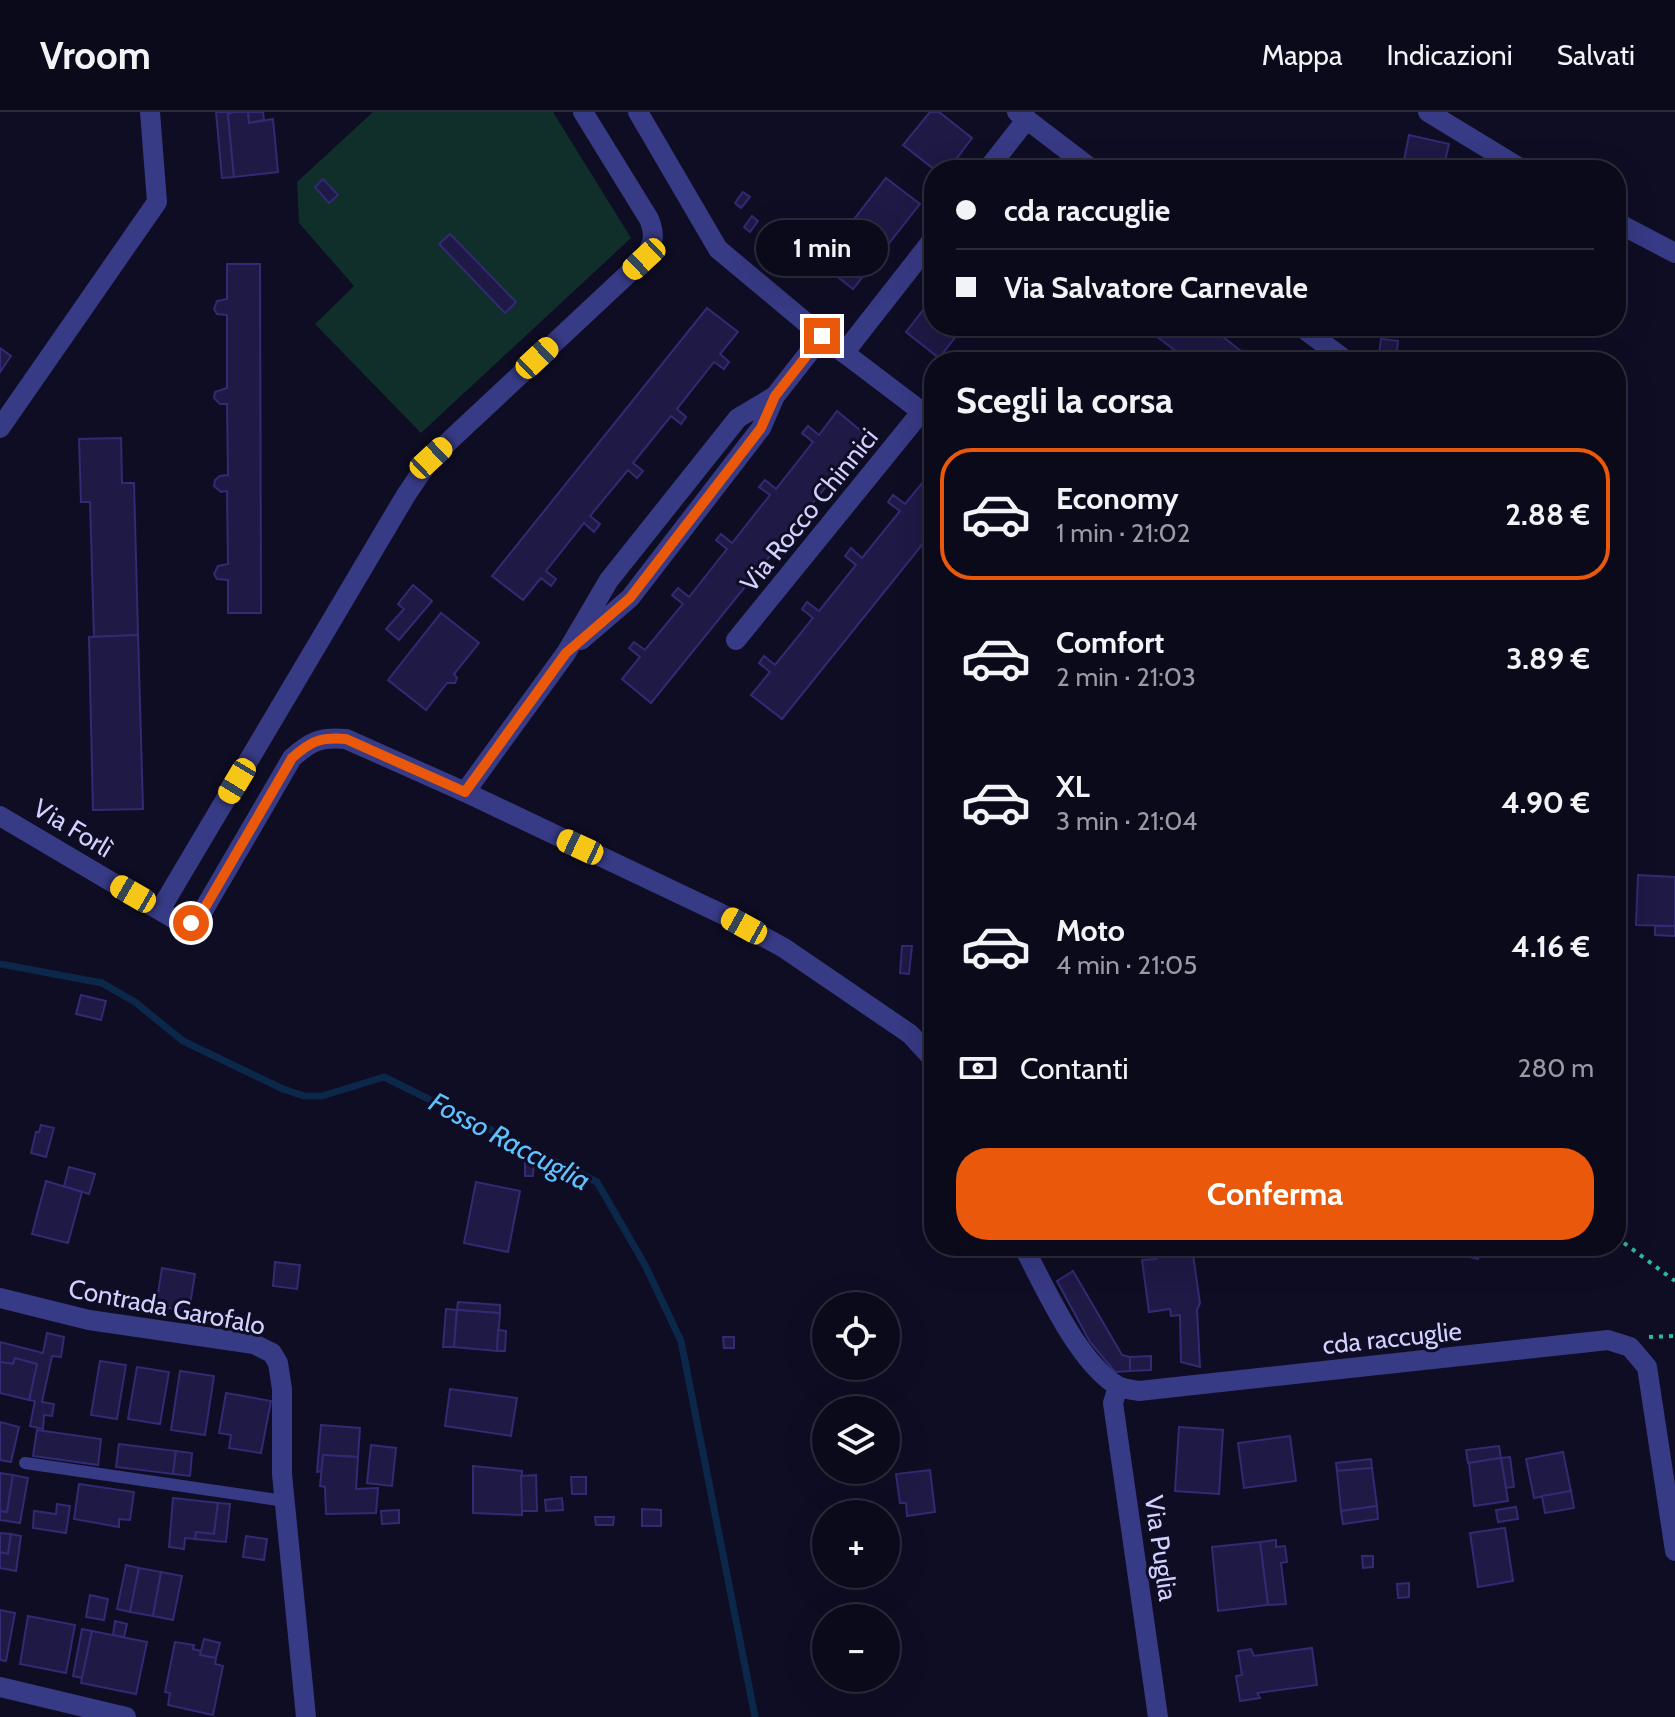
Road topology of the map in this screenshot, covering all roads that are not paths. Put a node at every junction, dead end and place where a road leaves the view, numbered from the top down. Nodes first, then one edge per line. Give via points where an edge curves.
1 (150, 112) edge
2 (583, 112) edge
3 (638, 112) edge
4 (1428, 112) edge
5 (1022, 116) edge
6 (993, 160) edge
7 (1080, 160) edge
8 (1507, 160) edge
9 (1626, 227) edge
10 (924, 251) edge
11 (1675, 253) edge
12 (822, 336) junction
13 (1313, 336) edge
14 (1335, 352) edge
15 (844, 353) junction
16 (924, 413) edge
17 (924, 421) edge
18 (0, 428) edge
19 (736, 640) dead end
20 (465, 792) junction
21 (0, 816) edge
22 (160, 910) junction
23 (924, 1049) edge
24 (1028, 1256) edge
25 (0, 1298) edge
26 (1118, 1387) junction
27 (25, 1463) dead end
28 (285, 1501) junction
29 (1675, 1551) edge
30 (0, 1687) edge
31 (126, 1717) edge
32 (306, 1717) edge
33 (1158, 1717) edge

1 - 18 street via 157,202
2 - 22 street via 649,219 653,245 431,458
3 - 12 street via 718,249
4 - 8 street
5 - 6 street
5 - 7 street
9 - 11 street
10 - 15 street
12 - 15 street
12 - 20 street via 775,396 761,428 630,598 566,653
13 - 14 street
15 - 16 street
17 - 19 street, Via Rocco Chinnici
20 - 22 street via 346,739 309,743 292,758 200,916 181,923
20 - 23 street via 784,948 910,1034
21 - 22 street, Via Forlì
24 - 26 street via 1072,1337
25 - 28 street, Contrada Garofalo via 89,1320 254,1344 272,1353 282,1389
26 - 29 street, cda raccuglie via 1193,1387 1608,1340 1630,1347 1647,1367
26 - 33 street, Via Puglia via 1113,1403
27 - 28 lane
28 - 32 street, Contrada Garofalo
30 - 31 street

